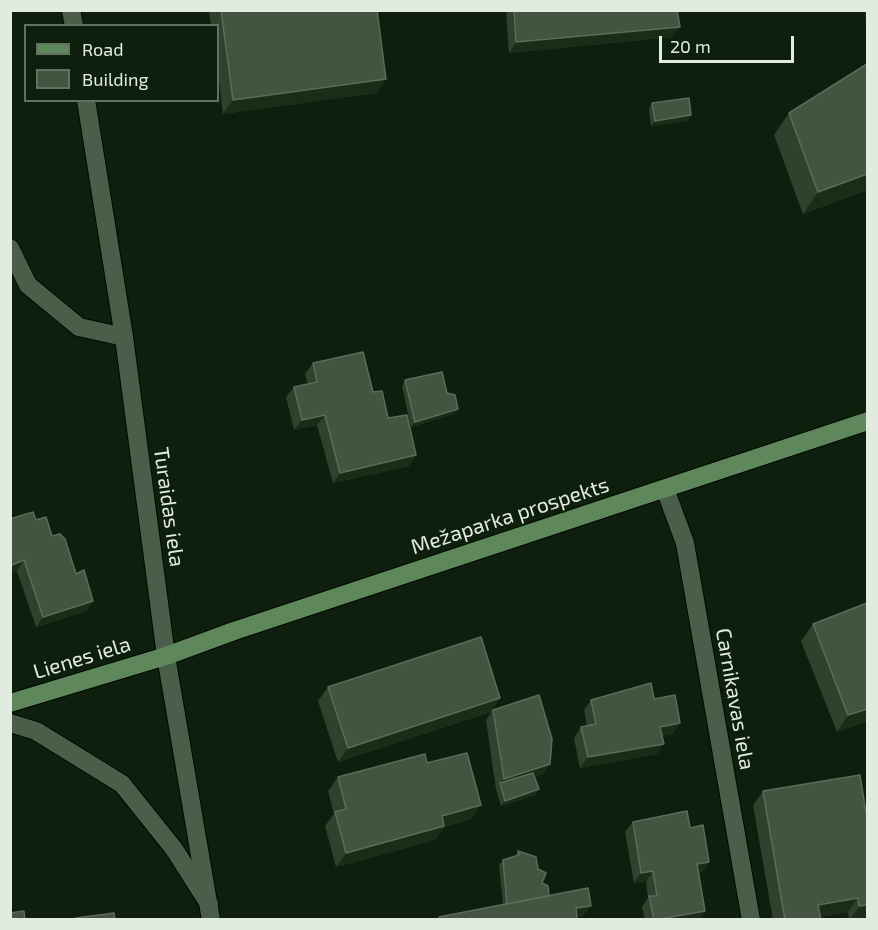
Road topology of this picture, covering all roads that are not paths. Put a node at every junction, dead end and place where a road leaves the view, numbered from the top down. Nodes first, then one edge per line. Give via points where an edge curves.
1 (86, 102) edge
2 (10, 248) edge
3 (124, 337) junction
4 (867, 421) edge
5 (665, 489) junction
6 (166, 656) junction
7 (10, 704) edge
8 (10, 723) edge
9 (210, 912) edge
10 (751, 920) edge

1 - 3 street, Turaidas iela
2 - 3 street via 28,285 79,327
3 - 6 street, Turaidas iela
4 - 5 main road, Mežaparka prospekts
5 - 6 main road, Mežaparka prospekts
5 - 10 street, Carnikavas iela via 685,543
6 - 7 main road, Lienes iela
6 - 9 street, Turaidas iela
8 - 9 street via 36,731 122,784 174,849

